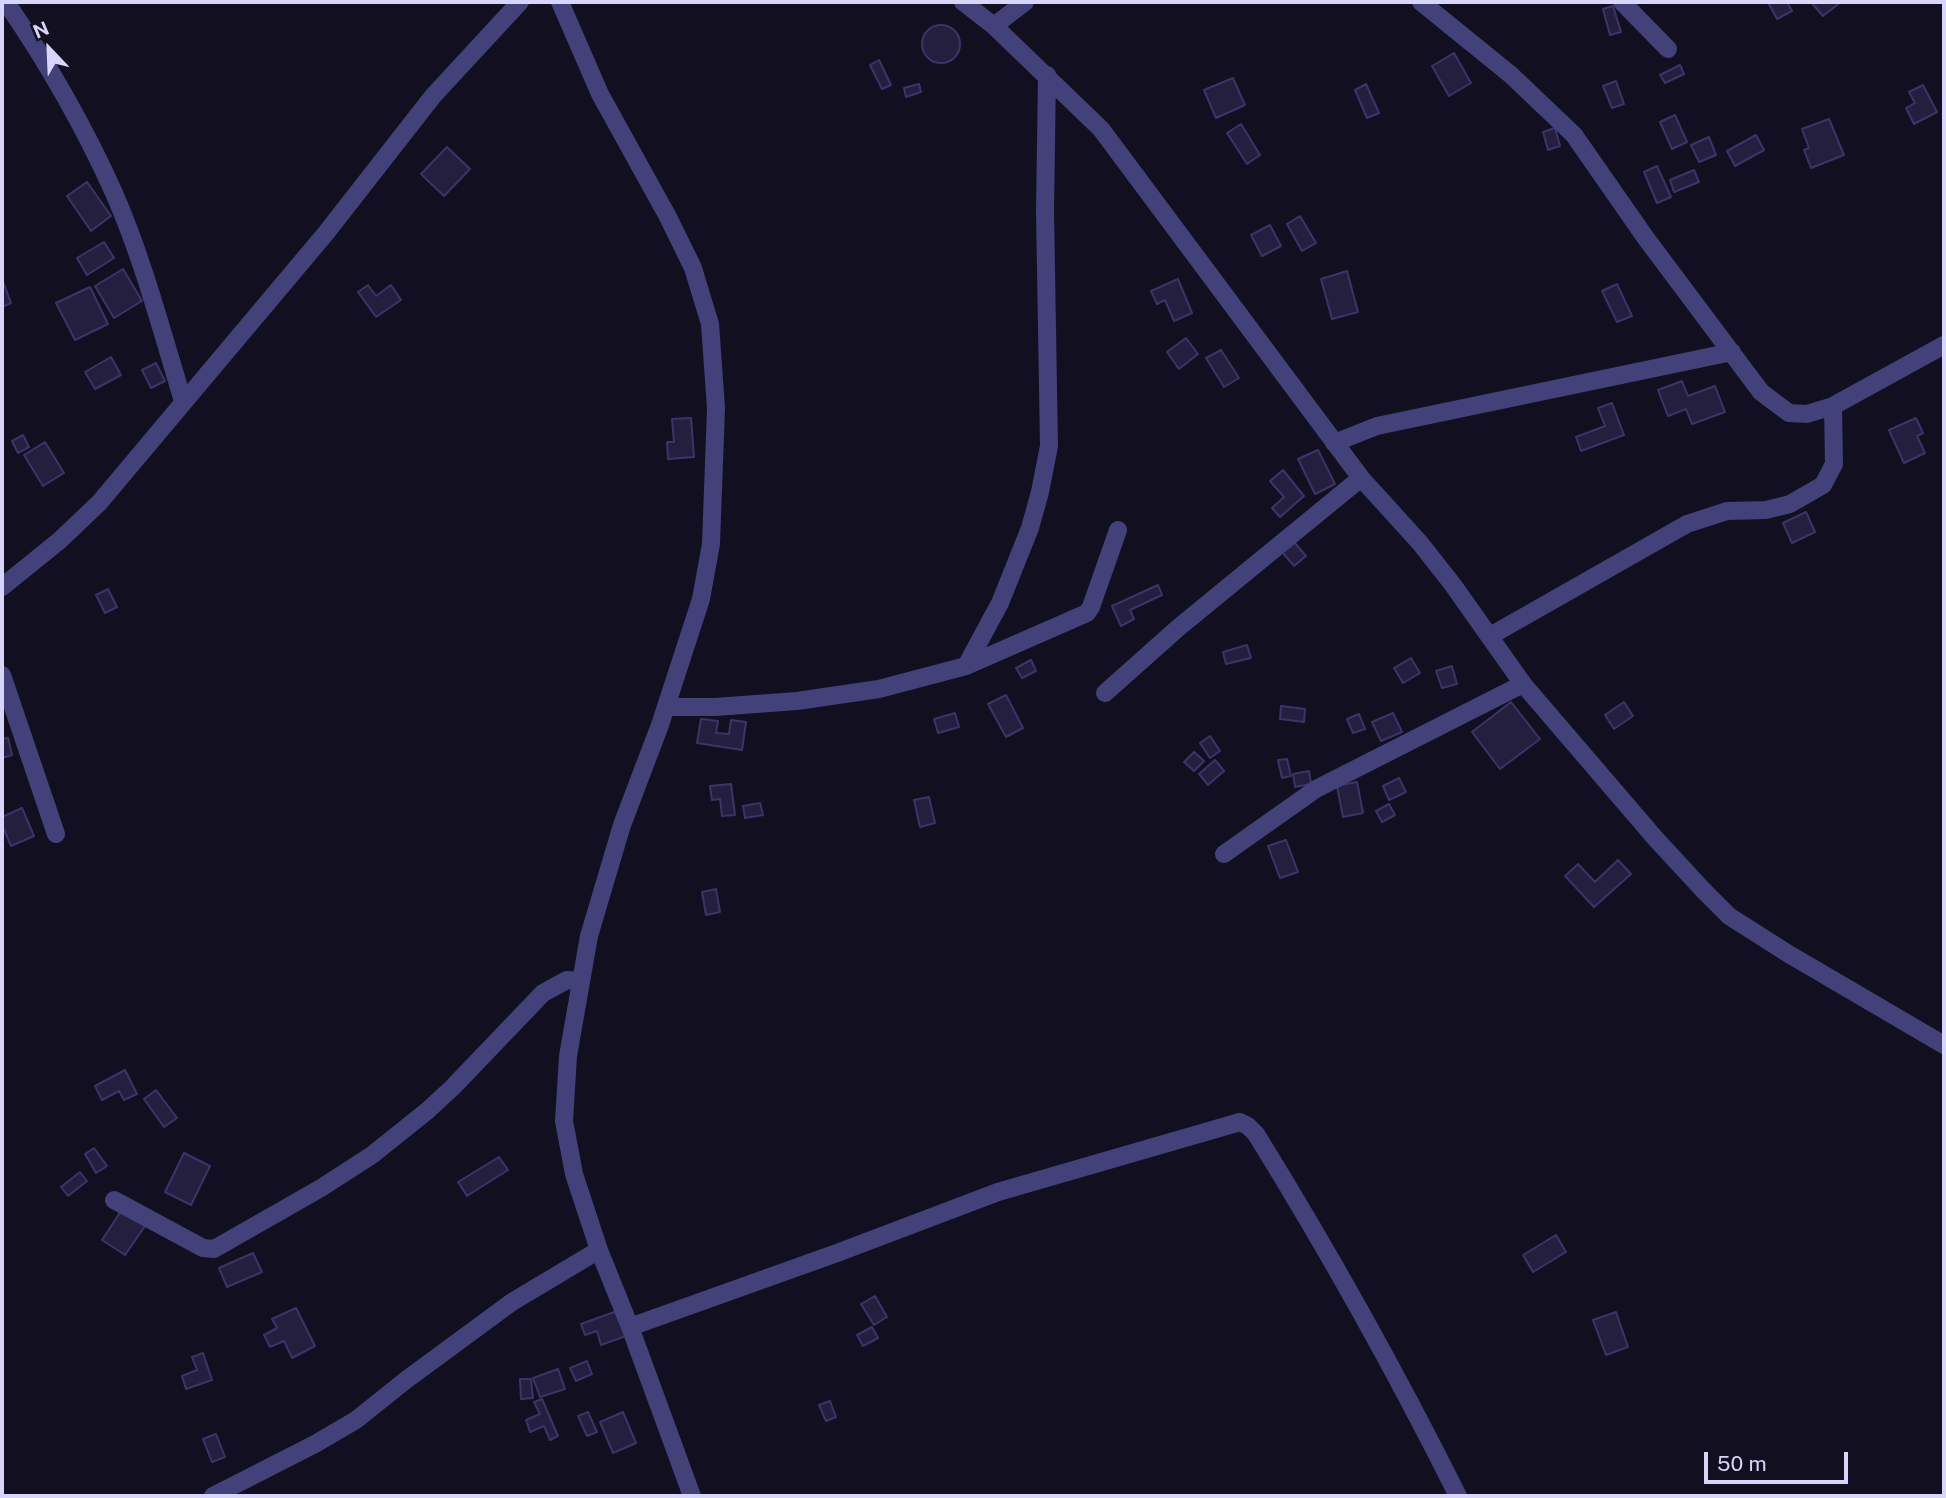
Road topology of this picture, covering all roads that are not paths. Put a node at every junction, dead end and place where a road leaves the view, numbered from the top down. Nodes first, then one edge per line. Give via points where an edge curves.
1 (6, 2) edge
2 (520, 2) edge
3 (561, 2) edge
4 (963, 2) edge
5 (1025, 2) edge
6 (1421, 2) edge
7 (1622, 2) edge
8 (994, 26) junction
9 (1668, 49) dead end
10 (1047, 75) junction
11 (1944, 345) edge
12 (1732, 352) junction
13 (183, 401) junction
14 (1833, 407) junction
15 (1334, 443) junction
16 (1360, 478) junction
17 (1118, 530) dead end
18 (2, 587) edge
19 (1490, 636) junction
20 (966, 666) junction
21 (2, 675) edge
22 (1523, 684) junction
23 (1105, 693) dead end
24 (666, 707) junction
25 (56, 834) dead end
26 (1224, 854) dead end
27 (580, 981) junction
28 (1944, 1045) edge
29 (114, 1200) dead end
30 (599, 1250) junction
31 (630, 1327) junction
32 (213, 1496) edge
33 (692, 1496) edge
34 (1458, 1496) edge

1 - 13 street via 38,50 114,193
2 - 13 street via 433,96 326,233
3 - 24 street via 600,94 693,268 710,324 716,408 711,544 701,599
4 - 8 street
5 - 8 street
6 - 12 street via 1511,75 1574,135
7 - 9 street
8 - 10 street
10 - 15 street via 1101,129
10 - 20 street via 1049,446 1030,528 1000,603
11 - 14 street
12 - 14 street via 1761,392 1789,413
12 - 15 street via 1377,426
13 - 18 street via 99,503
14 - 19 street via 1834,464 1823,485 1790,504 1727,511 1687,524
15 - 16 street
16 - 19 street via 1420,543
16 - 23 street
17 - 20 street via 1087,613
19 - 22 street
20 - 24 street via 879,689 797,701
21 - 25 street
22 - 26 street via 1316,789
22 - 28 street via 1655,838 1729,916
24 - 27 street via 622,825
27 - 29 street via 567,981 543,993 452,1088 372,1155 214,1249 203,1248
27 - 30 street via 564,1121 574,1174
30 - 31 street
30 - 32 street via 512,1302 356,1420
31 - 33 street
31 - 34 street via 998,1192 1240,1122 1256,1134 1313,1227

